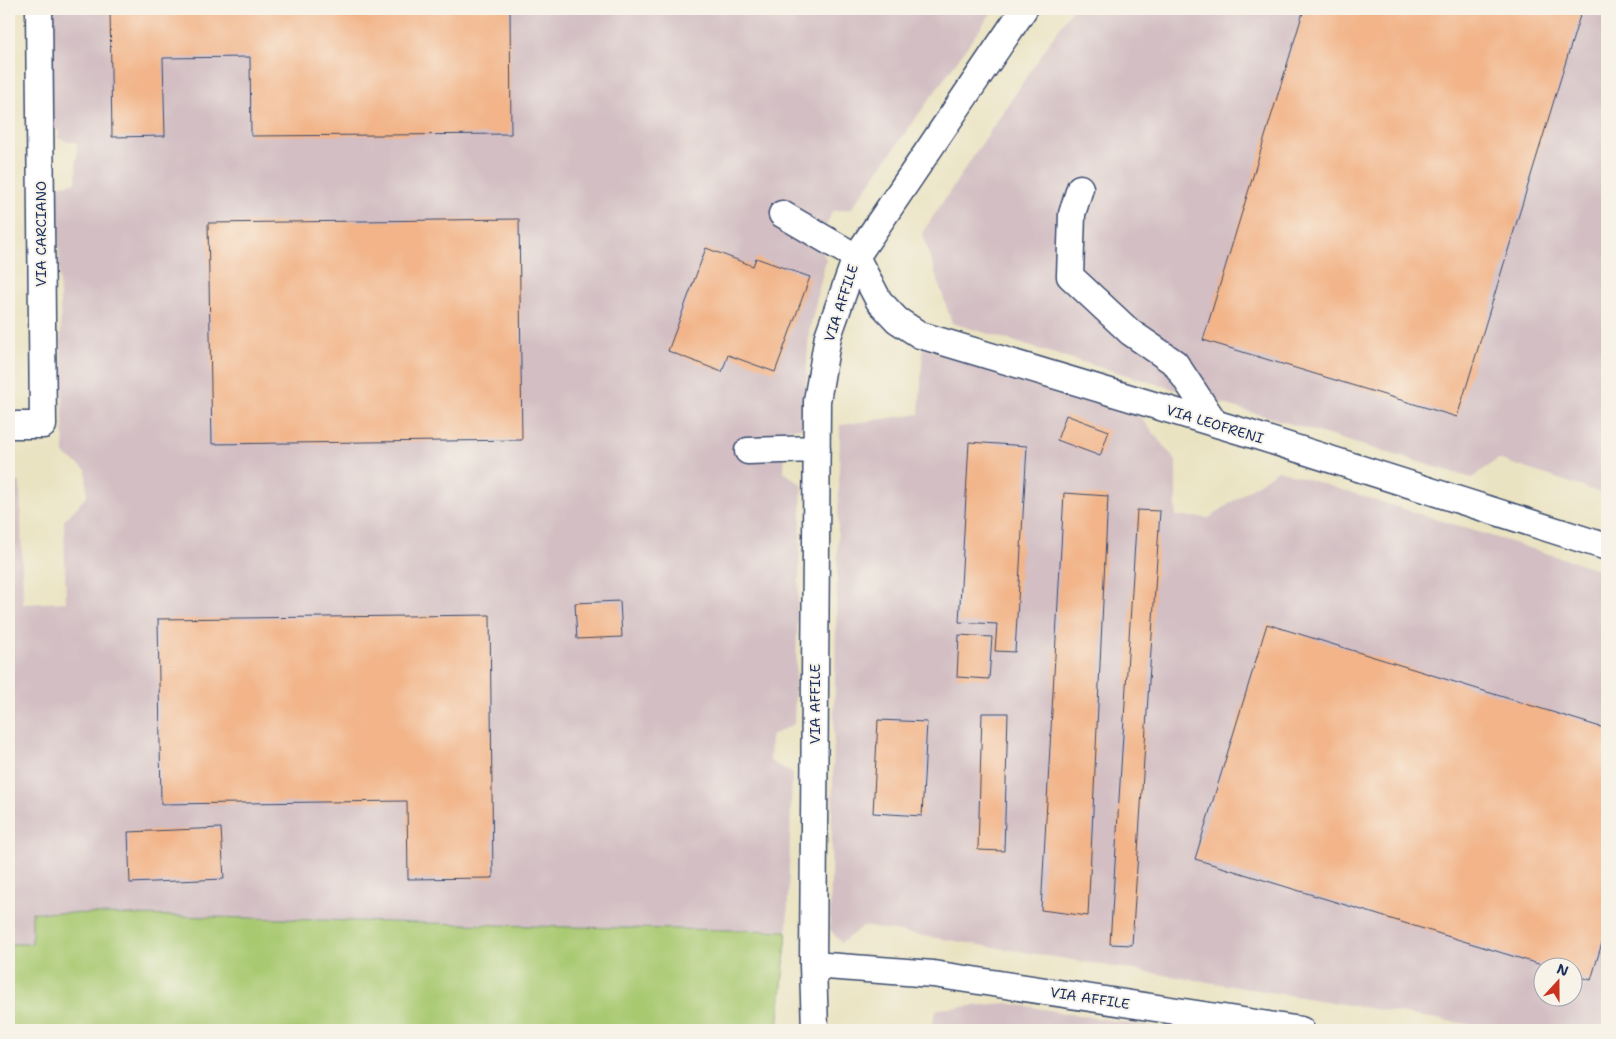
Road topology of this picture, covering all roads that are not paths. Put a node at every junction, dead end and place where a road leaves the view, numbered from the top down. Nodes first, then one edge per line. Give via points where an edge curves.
1 (40, 9) edge
2 (1024, 9) edge
3 (1080, 188) dead end
4 (782, 214) dead end
5 (856, 257) junction
6 (1215, 423) junction
7 (9, 425) edge
8 (817, 449) junction
9 (748, 451) dead end
10 (1607, 547) edge
11 (813, 966) junction
12 (815, 1030) edge
13 (1301, 1030) edge

1 - 7 street, VIA CARCIANO via 43,425
2 - 5 street, VIA AFFILE
3 - 6 street via 1072,214 1070,276 1130,332 1175,363
4 - 5 street
5 - 6 street, VIA LEOFRENI via 879,301 897,320 920,335
5 - 8 street, VIA AFFILE via 828,336 817,401
6 - 10 street, VIA LEOFRENI
8 - 9 street
8 - 11 street, VIA AFFILE
11 - 12 street
11 - 13 street, VIA AFFILE via 933,974

